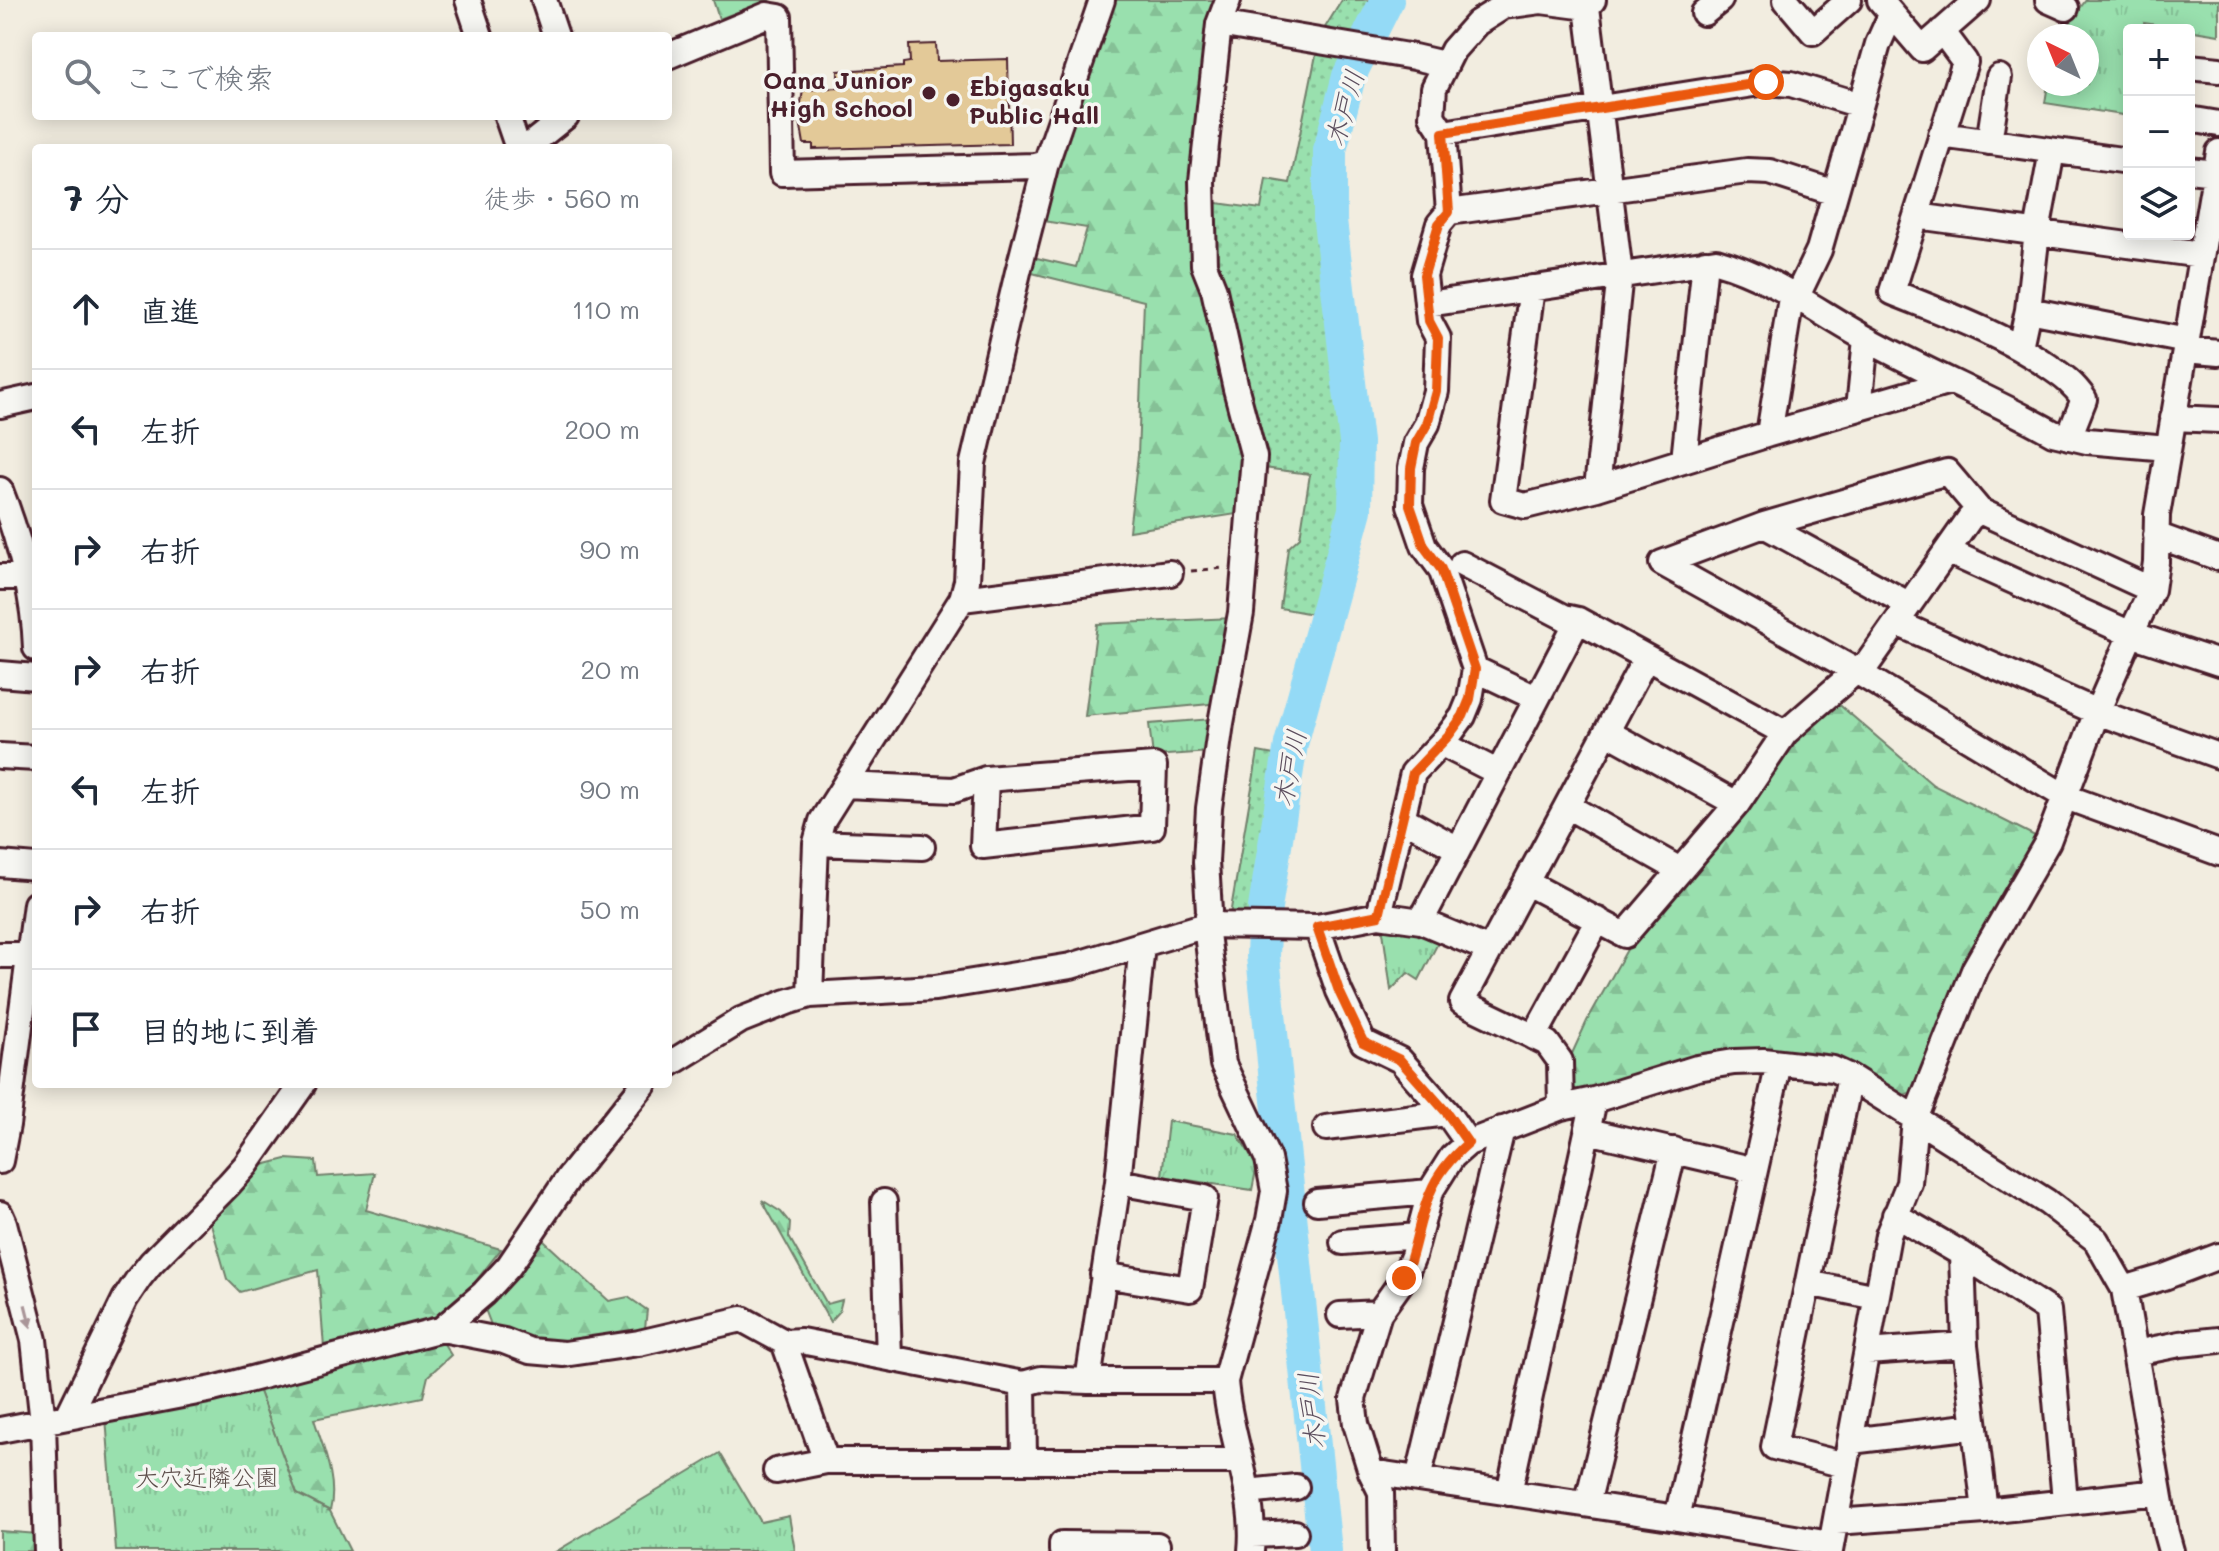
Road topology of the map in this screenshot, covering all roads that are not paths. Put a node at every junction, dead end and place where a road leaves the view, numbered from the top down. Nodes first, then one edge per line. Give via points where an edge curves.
1 (468, 0) edge
2 (544, 0) edge
3 (1102, 0) edge
4 (1228, 0) edge
5 (1786, 0) edge
6 (1849, 0) edge
7 (1978, 0) edge
8 (1590, 4) edge
9 (1886, 7) edge
10 (1219, 24) junction
11 (1942, 31) junction
12 (479, 32) edge
13 (555, 32) edge
14 (672, 54) edge
15 (1430, 61) junction
16 (2195, 68) edge
17 (2219, 70) edge
18 (1999, 77) dead end
19 (1860, 105) junction
20 (1598, 110) junction
21 (508, 120) edge
22 (561, 120) edge
23 (2195, 120) edge
24 (2219, 124) edge
25 (1443, 133) junction
26 (1941, 135) junction
27 (1989, 142) junction
28 (517, 144) edge
29 (531, 144) edge
30 (2052, 151) junction
31 (2123, 160) edge
32 (1046, 163) junction
33 (2217, 163) edge
34 (2195, 168) edge
35 (1609, 191) junction
36 (1835, 193) junction
37 (1449, 212) junction
38 (1917, 216) junction
39 (2212, 228) edge
40 (2037, 232) junction
41 (2201, 255) junction
42 (1705, 262) junction
43 (1620, 274) junction
44 (1532, 288) junction
45 (2207, 291) edge
46 (1797, 296) junction
47 (1428, 304) junction
48 (2028, 310) junction
49 (1866, 339) junction
50 (2186, 346) junction
51 (2020, 347) junction
52 (2219, 353) edge
53 (1950, 382) junction
54 (32, 398) edge
55 (0, 405) edge
56 (1859, 408) junction
57 (2173, 418) junction
58 (2219, 420) edge
59 (1769, 434) junction
60 (2069, 437) junction
61 (2168, 448) junction
62 (1684, 460) junction
63 (1597, 488) junction
64 (0, 490) edge
65 (1980, 511) junction
66 (1764, 525) junction
67 (2156, 535) junction
68 (1947, 551) junction
69 (2219, 558) edge
70 (1462, 564) dead end
71 (1170, 573) road end
72 (0, 577) edge
73 (32, 578) edge
74 (2152, 590) junction
75 (962, 599) junction
76 (1902, 614) junction
77 (1578, 620) junction
78 (2131, 634) junction
79 (1646, 658) junction
80 (2219, 663) edge
81 (1475, 669) junction
82 (1856, 671) junction
83 (0, 674) edge
84 (32, 677) edge
85 (1536, 698) junction
86 (2097, 712) junction
87 (1607, 732) junction
88 (1785, 733) junction
89 (1450, 748) dead end
90 (0, 756) edge
91 (2219, 756) edge
92 (32, 758) edge
93 (1497, 772) junction
94 (986, 779) junction
95 (845, 785) junction
96 (2066, 797) junction
97 (1737, 804) junction
98 (1567, 806) junction
99 (1402, 818) junction
100 (816, 843) junction
101 (922, 847) dead end
102 (1458, 849) junction
103 (2219, 853) edge
104 (0, 864) edge
105 (32, 867) edge
106 (1680, 870) junction
107 (1527, 883) junction
108 (1379, 915) junction
109 (1598, 920) junction
110 (1421, 921) junction
111 (1206, 925) junction
112 (1317, 927) junction
113 (1142, 945) junction
114 (1490, 950) junction
115 (0, 955) edge
116 (32, 956) edge
117 (32, 962) edge
118 (810, 995) junction
119 (1534, 1037) junction
120 (672, 1062) edge
121 (1779, 1063) junction
122 (1850, 1077) junction
123 (300, 1088) edge
124 (641, 1088) edge
125 (1594, 1100) junction
126 (1561, 1107) junction
127 (1447, 1113) junction
128 (1915, 1119) junction
129 (3, 1125) edge
130 (1326, 1128) dead end
131 (1502, 1129) junction
132 (1588, 1131) junction
133 (1468, 1143) junction
134 (1674, 1150) junction
135 (0, 1161) edge
136 (1755, 1170) junction
137 (1118, 1182) junction
138 (1430, 1192) junction
139 (884, 1202) dead end
140 (1317, 1202) dead end
141 (0, 1214) edge
142 (1895, 1215) junction
143 (1418, 1236) junction
144 (1343, 1242) dead end
145 (1962, 1254) junction
146 (2219, 1256) edge
147 (1103, 1275) junction
148 (1808, 1283) junction
149 (2124, 1289) junction
150 (1876, 1297) junction
151 (1379, 1313) junction
152 (1340, 1315) dead end
153 (442, 1329) junction
154 (784, 1342) junction
155 (1965, 1345) junction
156 (2218, 1347) edge
157 (1867, 1352) junction
158 (2135, 1353) junction
159 (889, 1358) junction
160 (1088, 1381) junction
161 (1225, 1381) junction
162 (1023, 1384) junction
163 (68, 1416) junction
164 (43, 1423) junction
165 (1975, 1426) junction
166 (0, 1430) edge
167 (1848, 1453) junction
168 (1024, 1460) junction
169 (826, 1461) junction
170 (1239, 1461) junction
171 (776, 1471) dead end
172 (1371, 1472) junction
173 (1418, 1479) junction
174 (1296, 1487) dead end
175 (1247, 1492) junction
176 (2159, 1492) junction
177 (1509, 1493) junction
178 (2065, 1501) junction
179 (1587, 1504) junction
180 (1985, 1511) junction
181 (1677, 1518) junction
182 (1295, 1533) dead end
183 (1832, 1539) edge
184 (1252, 1543) edge
185 (47, 1551) edge
186 (1062, 1551) edge
187 (1157, 1551) edge
188 (1382, 1551) edge
189 (2171, 1551) edge

1 - 12 street
2 - 13 street
3 - 32 street
4 - 10 street
5 - 6 street via 1813,32
7 - 11 street
8 - 15 street via 1541,1 1504,6
8 - 20 street
9 - 11 street via 1922,49
9 - 19 street
10 - 15 street
10 - 111 street via 1202,181 1204,265 1254,457 1241,613 1209,808
11 - 26 street via 1965,62
14 - 32 street via 767,15 779,17 782,173
15 - 25 street via 1432,116
16 - 17 street
18 - 27 street
19 - 20 street via 1766,82
19 - 36 street
20 - 25 street
20 - 35 street
21 - 28 street
22 - 29 street
23 - 24 street
25 - 37 street
26 - 27 street
26 - 38 street
27 - 30 street
30 - 31 street
30 - 40 street
32 - 75 street via 973,463
33 - 34 street
33 - 39 street
35 - 36 street via 1759,171
35 - 37 street
35 - 43 street
36 - 46 street via 1819,250
37 - 47 street via 1439,224 1424,275
38 - 40 street
38 - 51 street via 1892,292
39 - 41 street
40 - 41 street
40 - 48 street
41 - 45 street
42 - 43 street
42 - 46 street via 1740,268
42 - 62 street
43 - 44 street
43 - 63 street
44 - 47 street
44 - 63 street via 1503,500 1525,506
45 - 50 street
46 - 49 street
46 - 59 street via 1790,304
47 - 81 street via 1438,338 1436,391 1416,443 1410,505 1424,546 1441,569
48 - 50 street
48 - 51 street
49 - 53 street
49 - 56 street
50 - 52 street
50 - 57 street
51 - 60 street via 2074,384 2084,399
53 - 56 street
53 - 60 street
54 - 55 street
56 - 59 street
57 - 58 street
57 - 61 street
59 - 62 street
60 - 61 street
61 - 67 street
62 - 63 street
64 - 73 street
65 - 66 street via 1947,472
65 - 68 street
65 - 74 street
66 - 76 street
66 - 82 street via 1662,563
67 - 69 street
67 - 74 street
68 - 76 street
68 - 78 street
70 - 77 street
71 - 75 street
72 - 73 street
74 - 78 street
75 - 95 street
76 - 82 street via 1868,663
76 - 86 street
77 - 79 street
77 - 85 street
78 - 80 street
78 - 86 street
79 - 87 street
79 - 88 street
81 - 85 street
81 - 99 street via 1463,716 1413,773
82 - 88 street
82 - 96 street
83 - 84 street
85 - 93 street
86 - 91 street
86 - 96 street
87 - 97 street
87 - 98 street
88 - 97 street
89 - 93 street
90 - 92 street
93 - 102 street
94 - 94 street via 1154,766 1152,827 983,846
94 - 95 street via 954,790
95 - 100 street via 822,821
96 - 103 street
96 - 128 street via 2048,841 1975,968
97 - 106 street
98 - 106 street
98 - 107 street
99 - 102 street
99 - 108 street
100 - 101 street
100 - 118 street
102 - 110 street
104 - 105 street
106 - 109 street via 1625,935
107 - 109 street
107 - 114 street
108 - 110 street
108 - 112 street
109 - 119 street
110 - 114 street
111 - 112 street
111 - 113 street
111 - 161 street via 1223,1064 1268,1159 1274,1191
112 - 127 street via 1363,1042 1400,1060
113 - 118 street via 1071,966 950,985
113 - 137 street
114 - 119 street via 1462,1002
115 - 116 street
117 - 129 street
118 - 120 street via 741,1020
119 - 126 street via 1547,1043 1560,1061
121 - 122 street via 1833,1069
121 - 125 street via 1697,1068
121 - 136 street
122 - 128 street
122 - 148 street
123 - 163 street via 246,1165 139,1278
124 - 153 street via 569,1177 509,1266
125 - 126 street
125 - 132 street
126 - 131 street
127 - 130 street
127 - 133 street
128 - 142 street via 1909,1183
128 - 149 street via 2074,1221 2096,1240
129 - 135 street
131 - 133 street
131 - 173 street
132 - 134 street
132 - 177 street
133 - 138 street via 1452,1157
134 - 136 street
134 - 179 street
136 - 181 street
137 - 147 street
137 - 147 street via 1205,1198 1190,1289
138 - 140 street
138 - 143 street
139 - 159 street
141 -> 164 street via 34,1340
142 - 145 street
142 - 150 street
143 - 144 street
143 - 151 street via 1404,1278
145 - 155 street
145 - 178 street via 2048,1310
146 - 149 street
147 - 160 street
148 - 150 street
148 - 167 street via 1774,1447
149 - 158 street
150 - 157 street
151 - 152 street
151 - 172 street via 1353,1399
153 - 154 street via 564,1354 742,1319
153 - 163 street via 213,1389
154 - 159 street
154 - 169 street
155 - 157 street
155 - 165 street
156 - 158 street via 2180,1344
157 - 167 street
158 - 176 street
159 - 162 street
160 - 161 street
160 - 162 street via 1041,1379
161 - 170 street
162 - 168 street
163 - 164 street
164 - 166 street
164 - 185 street
165 - 167 street
165 - 180 street
167 - 183 street
168 - 169 street
168 - 170 street
169 - 171 street
170 - 175 street
172 - 173 street
172 - 188 street via 1381,1492
173 - 177 street
174 - 175 street
175 - 184 street
176 - 178 street
176 - 189 street
177 - 179 street
178 - 180 street
179 - 181 street
180 - 183 street
181 - 183 street
182 - 184 street
186 - 187 street via 1062,1544 1157,1545

